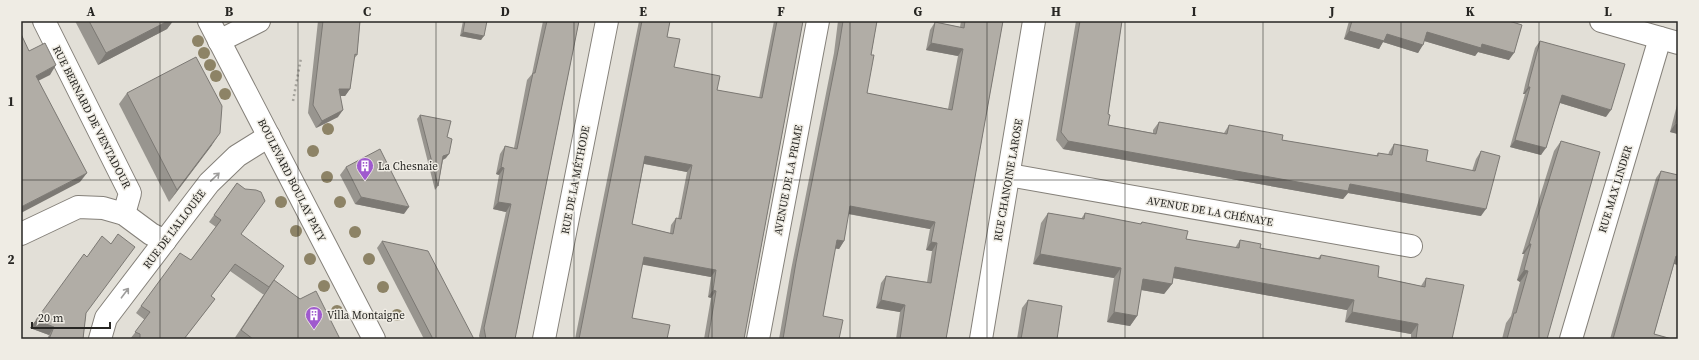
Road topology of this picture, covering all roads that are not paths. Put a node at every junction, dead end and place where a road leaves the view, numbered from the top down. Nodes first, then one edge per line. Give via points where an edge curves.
1 (44, 21) edge
2 (209, 21) edge
3 (259, 21) edge
4 (607, 21) edge
5 (818, 21) edge
6 (1034, 21) edge
7 (1601, 21) edge
8 (220, 41) junction
9 (1669, 41) edge
10 (269, 136) junction
11 (1009, 175) junction
12 (124, 214) junction
13 (21, 234) edge
14 (165, 241) junction
15 (1411, 246) dead end
16 (100, 339) edge
17 (374, 339) edge
18 (544, 339) edge
19 (758, 339) edge
20 (981, 339) edge
21 (1571, 339) edge

1 - 12 street, RUE BERNARD DE VENTADOUR via 130,193
2 - 8 street, BOULEVARD BOULAY PATY
3 - 8 street
4 - 18 street, RUE DE LA MÉTHODE
5 - 19 street, AVENUE DE LA PRIME
6 - 11 street, RUE CHANOINE LAROSE
7 - 9 street
8 - 10 street, BOULEVARD BOULAY PATY
9 - 21 street, RUE MAX LINDER
14 -> 10 street, RUE DE L'ALLOUÉE via 209,183 237,156
10 - 17 street, BOULEVARD BOULAY PATY
11 - 15 street, AVENUE DE LA CHÉNAYE
11 - 20 street, RUE CHANOINE LAROSE
12 - 13 street via 103,208 78,207
12 - 14 street
16 -> 14 street, RUE DE L'ALLOUÉE via 106,318

